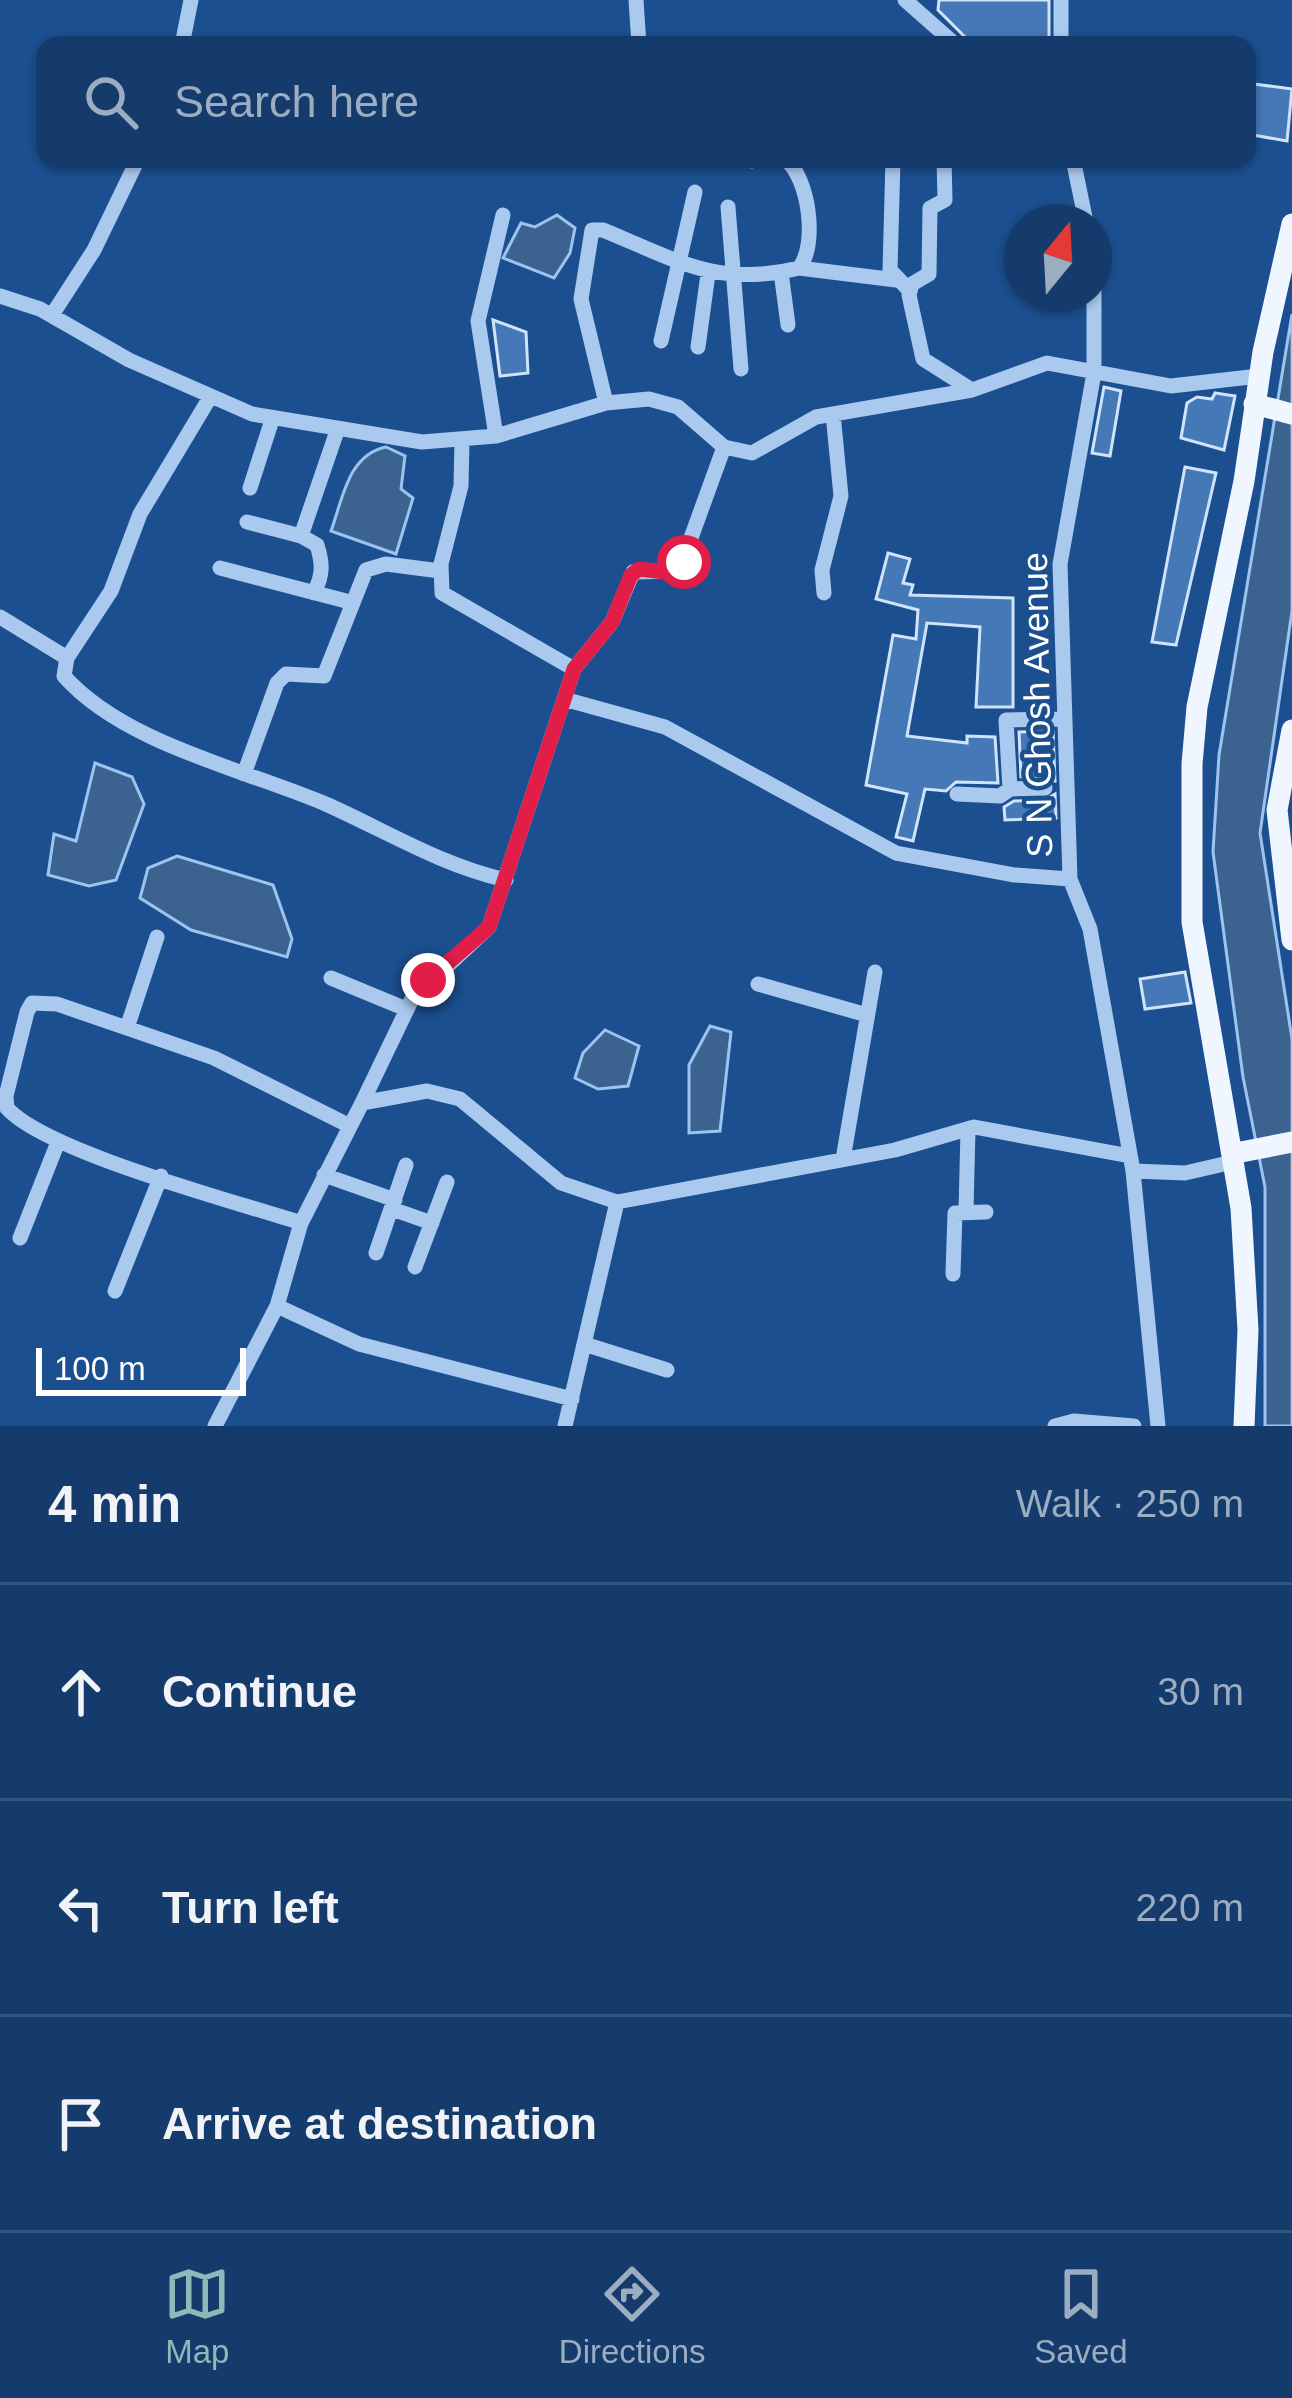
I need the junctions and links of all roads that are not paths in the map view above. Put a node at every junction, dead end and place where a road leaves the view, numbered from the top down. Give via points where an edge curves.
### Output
1 (191, 0) edge
2 (636, 0) edge
3 (905, 0) edge
4 (1061, 0) edge
5 (184, 36) edge
6 (638, 36) edge
7 (946, 36) edge
8 (1061, 36) edge
9 (134, 168) edge
10 (796, 168) edge
11 (892, 168) edge
12 (944, 168) edge
13 (1075, 168) edge
14 (695, 192) dead end
15 (1082, 204) edge
16 (728, 207) dead end
17 (502, 215) dead end
18 (1292, 224) edge
19 (680, 263) junction
20 (800, 268) junction
21 (781, 272) junction
22 (708, 274) junction
23 (737, 279) junction
24 (902, 285) junction
25 (0, 296) edge
26 (1094, 312) edge
27 (52, 315) junction
28 (788, 326) dead end
29 (662, 341) dead end
30 (698, 347) dead end
31 (741, 369) dead end
32 (1094, 373) junction
33 (1259, 376) junction
34 (972, 390) junction
35 (209, 399) junction
36 (606, 403) junction
37 (1254, 404) junction
38 (832, 414) junction
39 (1292, 414) edge
40 (272, 420) junction
41 (337, 431) junction
42 (496, 436) junction
43 (462, 442) junction
44 (724, 447) junction
45 (250, 488) dead end
46 (247, 522) dead end
47 (302, 536) junction
48 (220, 568) dead end
49 (440, 571) junction
50 (314, 592) junction
51 (824, 592) dead end
52 (350, 602) junction
53 (0, 617) edge
54 (68, 658) junction
55 (574, 669) junction
56 (564, 699) junction
57 (1062, 719) junction
58 (1292, 730) edge
59 (244, 774) junction
60 (1045, 788) dead end
61 (1010, 789) junction
62 (958, 794) dead end
63 (1070, 879) junction
64 (506, 880) junction
65 (1288, 887) edge
66 (157, 937) dead end
67 (1292, 940) edge
68 (875, 972) dead end
69 (331, 978) dead end
70 (758, 985) dead end
71 (406, 1009) junction
72 (867, 1015) junction
73 (128, 1028) junction
74 (362, 1103) junction
75 (350, 1126) junction
76 (968, 1129) junction
77 (58, 1142) junction
78 (1292, 1142) edge
79 (1237, 1157) junction
80 (844, 1160) junction
81 (1131, 1164) junction
82 (406, 1165) dead end
83 (324, 1175) junction
84 (161, 1176) junction
85 (446, 1182) dead end
86 (617, 1202) junction
87 (393, 1204) junction
88 (966, 1211) junction
89 (986, 1212) dead end
90 (301, 1223) junction
91 (432, 1223) junction
92 (20, 1238) dead end
93 (376, 1253) dead end
94 (416, 1267) dead end
95 (953, 1274) dead end
96 (116, 1291) dead end
97 (278, 1306) junction
98 (584, 1345) junction
99 (667, 1370) dead end
100 (572, 1399) junction
101 (215, 1426) edge
102 (566, 1426) edge
103 (1055, 1426) edge
104 (1134, 1426) edge
105 (1158, 1426) edge
106 (1244, 1426) edge

1 - 5 street
2 - 6 street
3 - 7 street
4 - 8 street
9 - 27 street
10 - 20 street via 808,249
11 - 24 street via 890,270
12 - 24 street via 945,200 930,208 928,275
13 - 15 street
14 - 19 street
16 - 23 street
17 - 42 street via 478,321
18 - 33 main road
19 - 22 street
19 - 29 street
19 - 36 street via 603,230 590,233 581,299
20 - 21 street
20 - 24 street
21 - 23 street
21 - 28 street
22 - 23 street
22 - 30 street
23 - 31 street
24 - 34 street via 923,359
25 - 27 street
26 - 32 street, S N Ghosh Avenue
27 - 35 street
32 - 33 street via 1172,386
32 - 34 street via 1047,363
32 - 57 street, S N Ghosh Avenue via 1060,564
33 - 37 main road
34 - 38 street
35 - 40 street
35 - 54 street
36 - 42 street
36 - 44 street via 667,403
37 - 39 main road
37 - 79 main road via 1192,764 1192,922
38 - 44 street via 762,449
38 - 51 street via 842,496 822,570
40 - 41 street
40 - 45 street
41 - 43 street
41 - 47 street
42 - 43 street
43 - 49 street via 459,500
44 - 55 street via 679,571 633,572 612,622
46 - 47 street
47 - 50 street via 321,557
48 - 50 street
49 - 52 street via 386,564 366,571
49 - 55 street via 442,593
50 - 52 street
52 - 59 street via 324,676 286,674 277,682
53 - 54 street
54 - 59 street via 68,682 148,736
55 - 56 street
56 - 63 street via 664,727 896,853
56 - 64 street
57 - 61 street via 1006,719
57 - 63 street, S N Ghosh Avenue
58 - 65 main road via 1277,810
59 - 64 street via 454,868
60 - 61 street
61 - 62 street via 1000,796
63 - 81 street, S N Ghosh Avenue via 1090,928
64 - 71 street via 489,927
65 - 67 main road
66 - 73 street
68 - 72 street
69 - 71 street
70 - 72 street
71 - 74 street
72 - 80 street
73 - 75 street via 214,1058
73 - 77 street via 32,1003 7,1108
74 - 75 street
74 - 86 street via 427,1091 460,1099 561,1184
75 - 83 street
76 - 80 street
76 - 81 street
76 - 88 street
77 - 84 street
77 - 92 street
78 - 79 main road
79 - 81 street via 1185,1173
79 - 106 main road via 1248,1330
80 - 86 street
81 - 105 street, S N Ghosh Avenue
82 - 87 street
83 - 87 street
83 - 90 street
84 - 90 street
84 - 96 street
85 - 91 street
86 - 98 street
87 - 91 street
87 - 93 street
88 - 89 street
88 - 95 street via 954,1216
90 - 97 street
91 - 94 street
97 - 100 street via 359,1344
97 - 101 street
98 - 99 street
98 - 100 street
100 - 102 street
103 - 104 street

